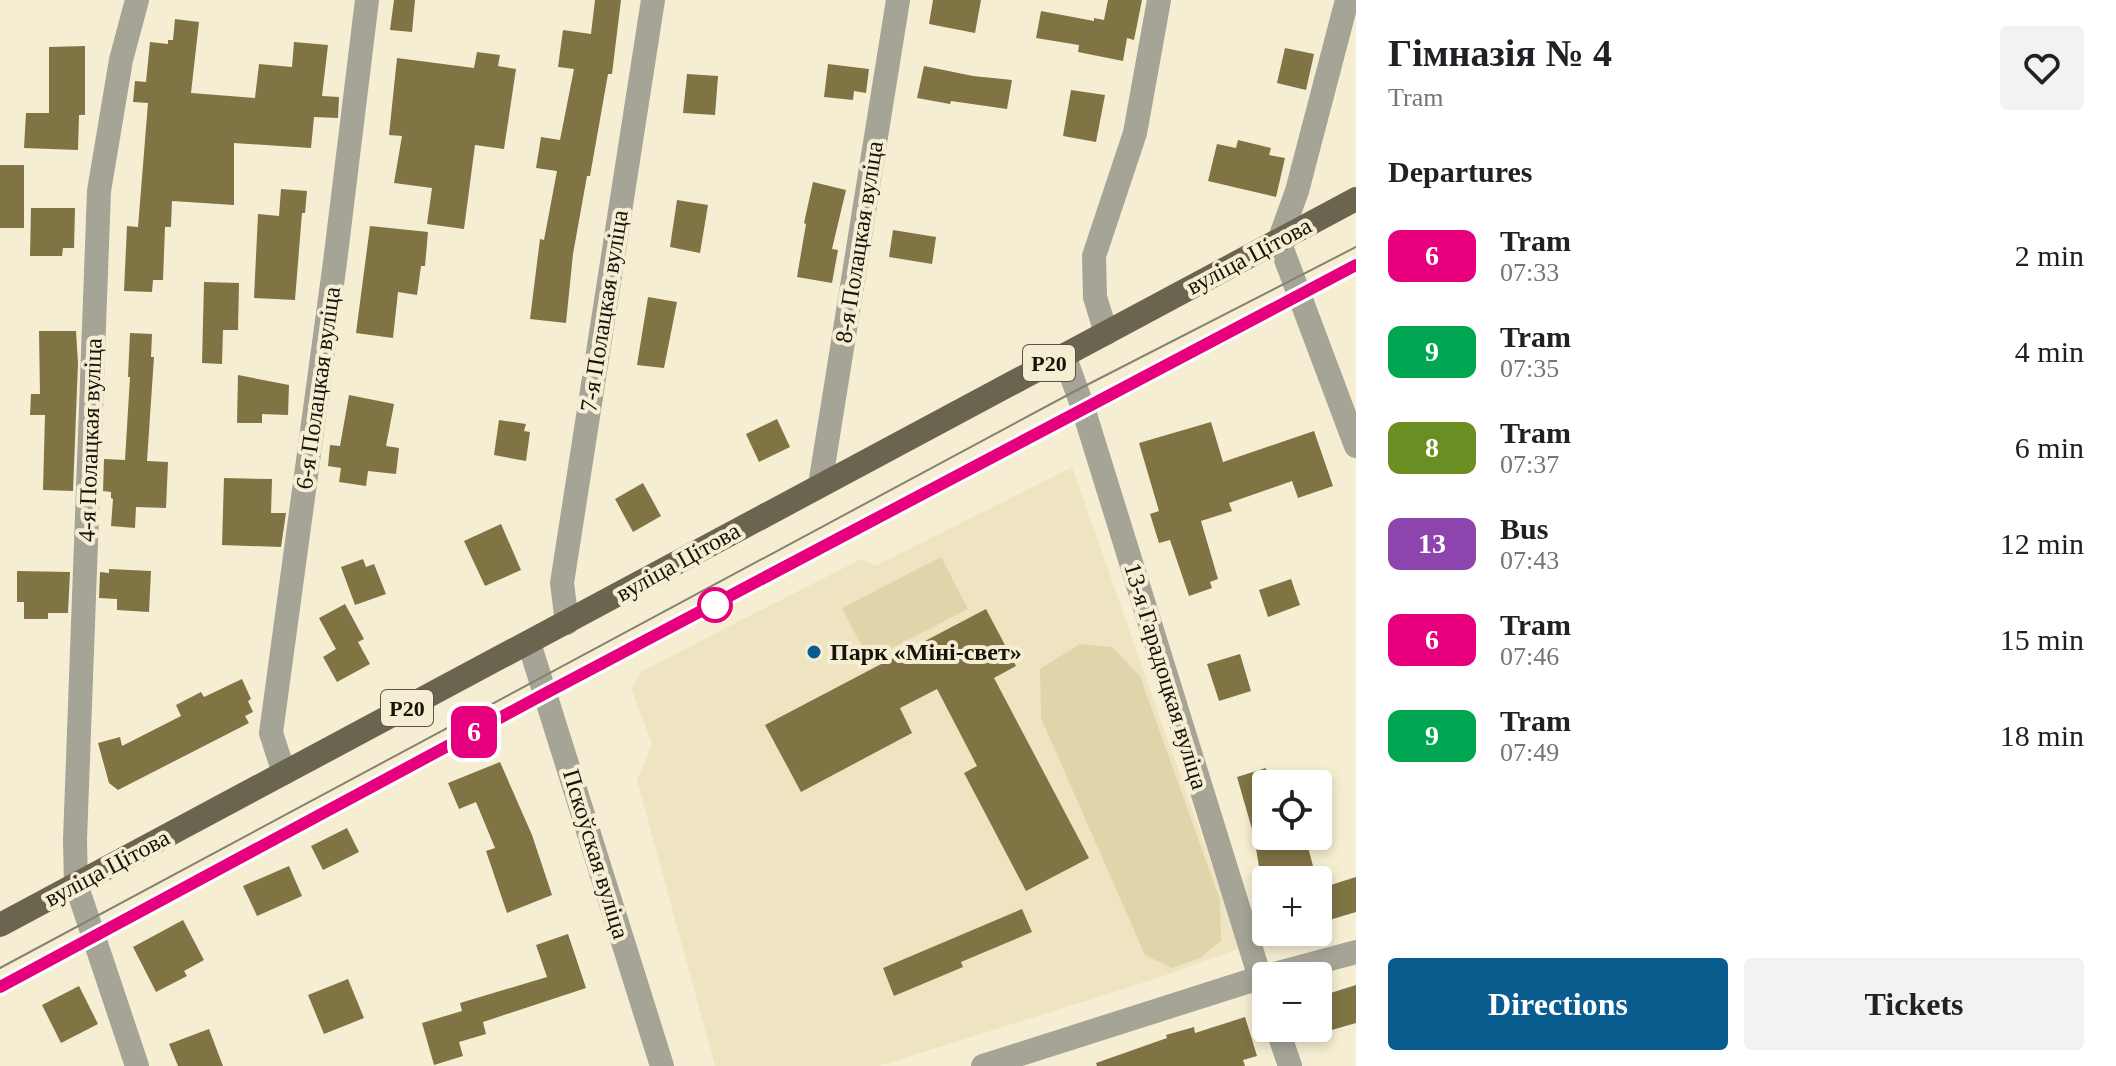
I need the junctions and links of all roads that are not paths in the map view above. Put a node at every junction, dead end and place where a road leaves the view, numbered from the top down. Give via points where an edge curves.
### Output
1 (137, 0) edge
2 (367, 0) edge
3 (653, 0) edge
4 (898, 0) edge
5 (1159, 0) edge
6 (1347, 0) edge
7 (1356, 199) edge
8 (1279, 241) junction
9 (1106, 333) junction
10 (1064, 355) junction
11 (1356, 446) edge
12 (820, 485) junction
13 (567, 623) junction
14 (529, 643) junction
15 (284, 773) junction
16 (76, 884) junction
17 (0, 925) edge
18 (1356, 952) edge
19 (1255, 962) edge
20 (1329, 962) edge
21 (1252, 990) edge
22 (1282, 1042) edge
23 (137, 1066) edge
24 (662, 1066) edge
25 (983, 1066) edge
26 (1290, 1066) edge

1 - 16 street, 4-я Полацкая вуліца via 99,191
2 - 15 street, 6-я Полацкая вуліца via 271,733
3 - 13 street, 7-я Полацкая вуліца via 562,583
4 - 12 street, 8-я Полацкая вуліца
5 - 9 street via 1135,133 1094,256 1095,297
6 - 8 street
7 - 8 main road, вуліца Цітова / Р20
8 - 9 main road, вуліца Цітова / Р20
8 - 11 street
9 - 10 main road, вуліца Цітова / Р20
10 - 12 main road, вуліца Цітова / Р20
10 - 19 street, 13-я Гарадоцкая вуліца
12 - 13 main road, вуліца Цітова / Р20
13 - 14 main road, вуліца Цітова / Р20
14 - 15 main road, вуліца Цітова / Р20
14 - 24 street, Пскоўская вуліца
15 - 16 main road, вуліца Цітова / Р20
16 - 17 main road, вуліца Цітова / Р20
16 - 23 street, 4-я Полацкая вуліца
18 - 20 street
21 - 25 street
22 - 26 street

